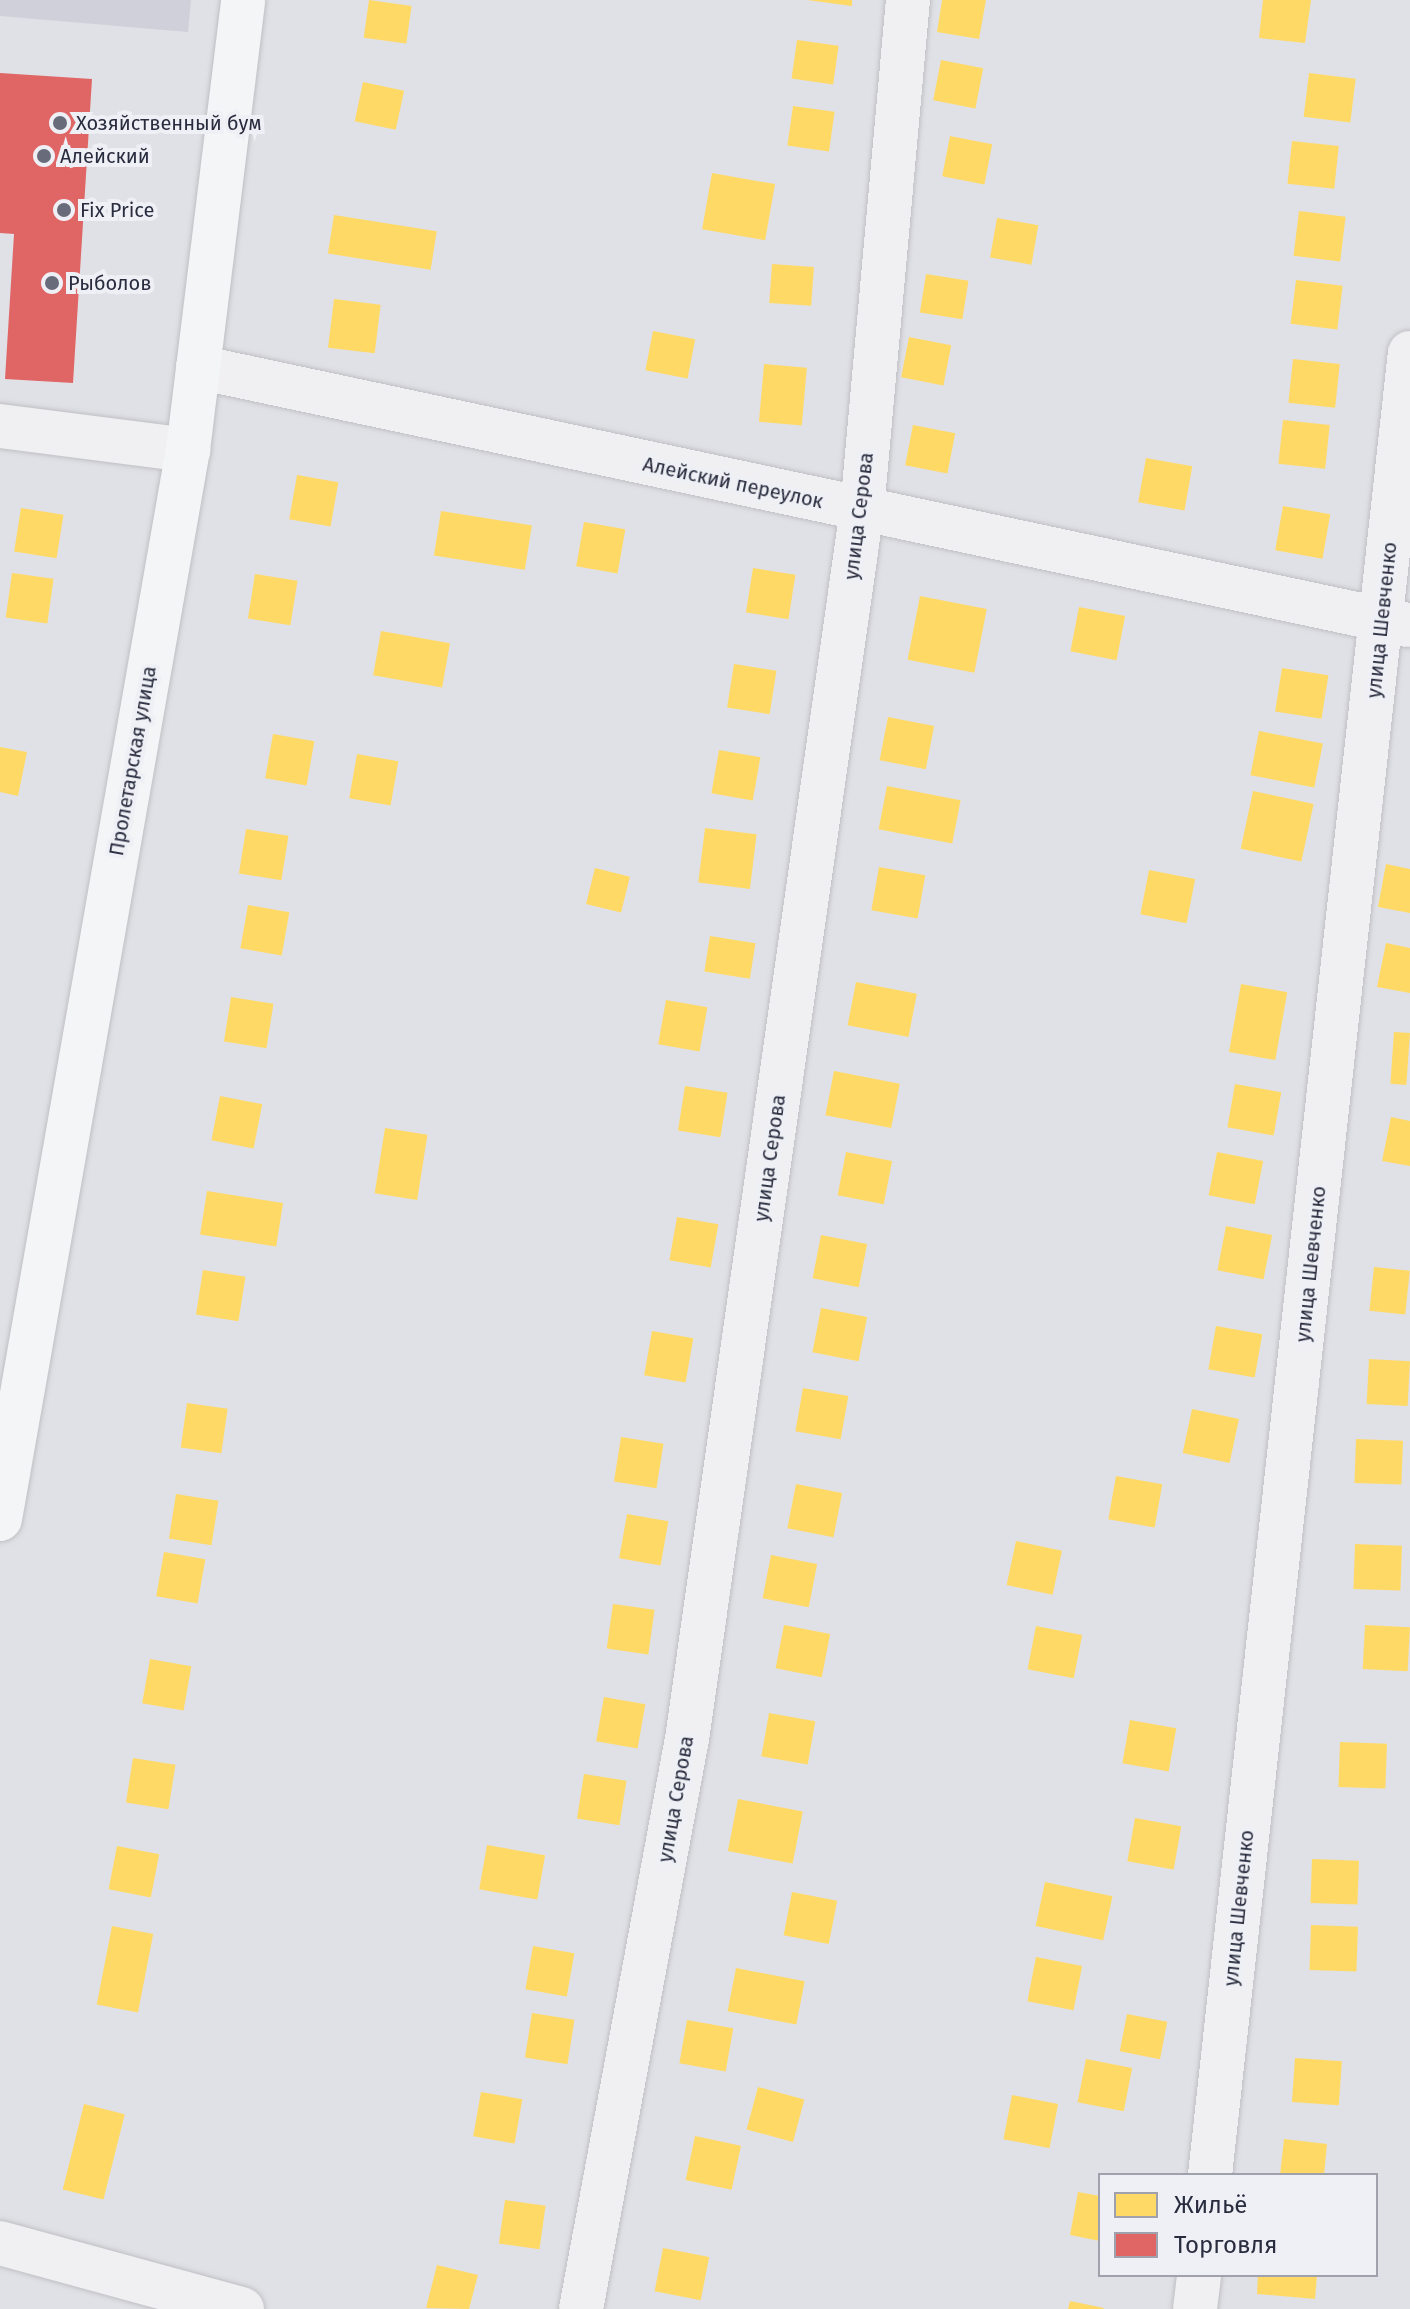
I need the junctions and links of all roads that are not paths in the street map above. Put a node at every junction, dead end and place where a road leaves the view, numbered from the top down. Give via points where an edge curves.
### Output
1 (243, 0) edge
2 (908, 0) edge
3 (1410, 353) edge
4 (198, 367) junction
5 (0, 426) edge
6 (188, 450) junction
7 (862, 510) junction
8 (1396, 622) edge
9 (0, 1519) edge
10 (1210, 2173) edge
11 (0, 2243) edge
12 (1199, 2277) edge
13 (242, 2309) edge
14 (581, 2309) edge
15 (1195, 2309) edge

1 - 4 main road, Пролетарская улица
2 - 7 street, улица Серова
3 - 8 street, улица Шевченко
4 - 6 main road, Пролетарская улица
4 - 7 street, Алейский переулок
5 - 6 street
6 - 9 main road, Пролетарская улица
7 - 8 street, Алейский переулок
7 - 14 street, улица Серова via 687,1739
8 - 10 street, улица Шевченко
11 - 13 street
12 - 15 street

